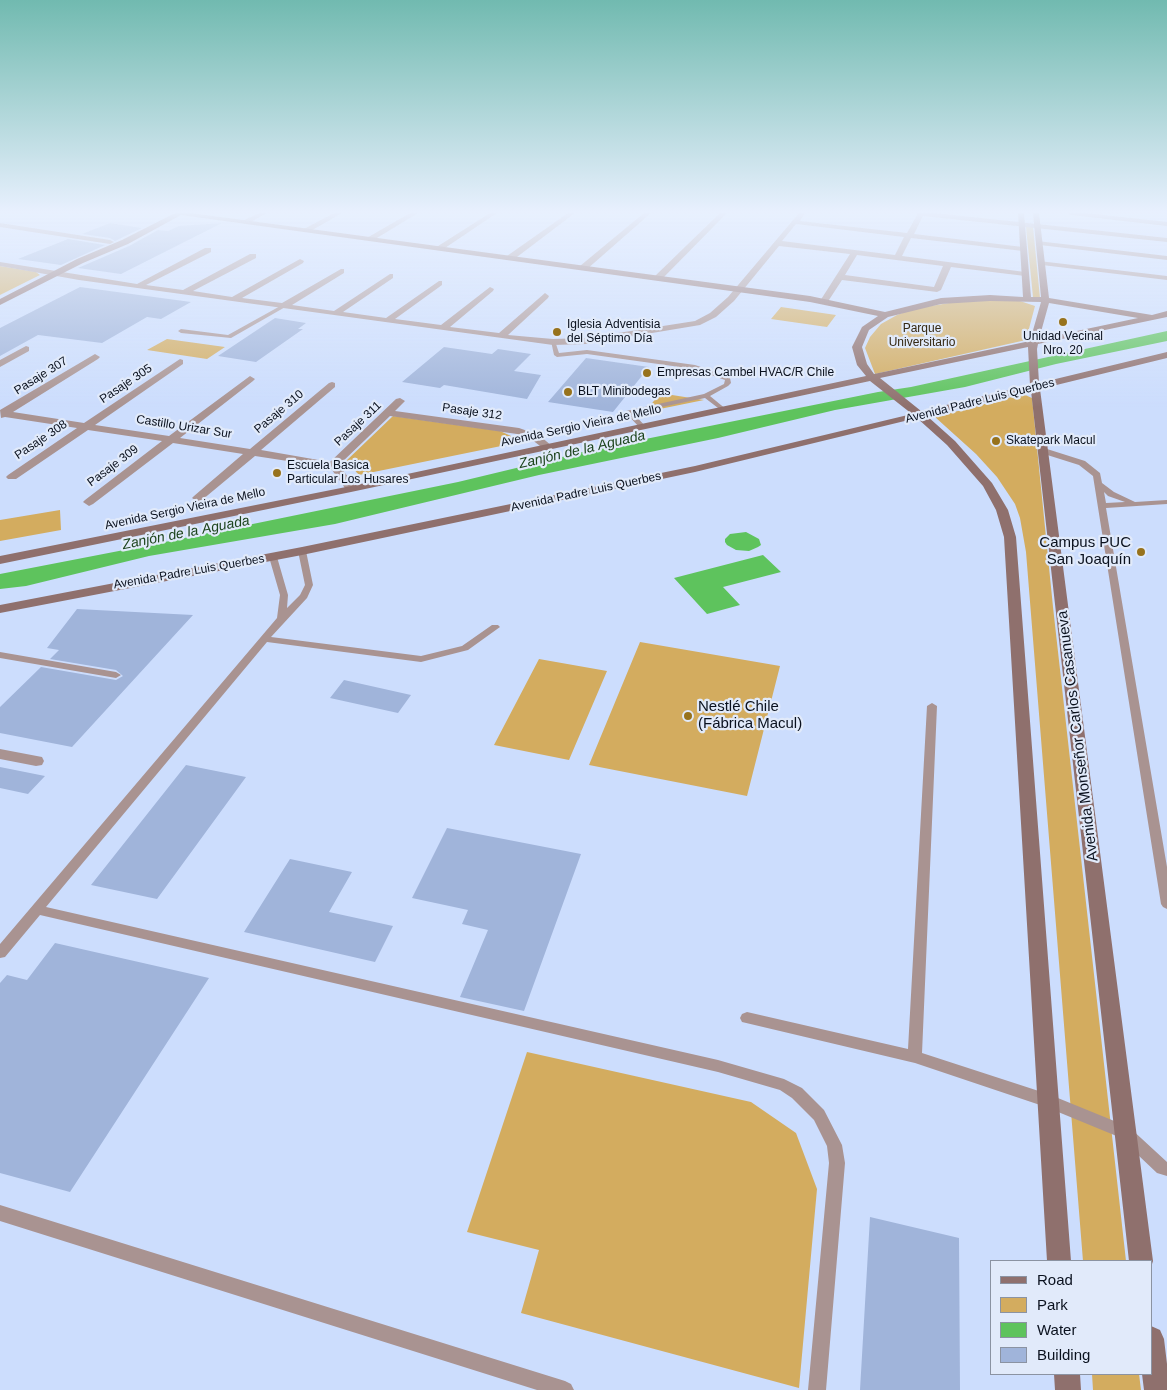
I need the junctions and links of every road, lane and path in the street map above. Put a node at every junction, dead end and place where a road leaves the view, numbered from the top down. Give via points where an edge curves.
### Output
1 (47, 278) edge
2 (87, 278) edge
3 (154, 278) edge
4 (212, 278) edge
5 (271, 278) edge
6 (330, 278) edge
7 (387, 278) edge
8 (658, 278) edge
9 (748, 278) edge
10 (839, 278) edge
11 (846, 278) edge
12 (942, 278) edge
13 (1026, 278) edge
14 (1043, 278) edge
15 (1129, 278) edge
16 (440, 283) dead end
17 (1130, 284) dead end
18 (138, 286) junction
19 (490, 289) dead end
20 (739, 289) junction
21 (185, 292) junction
22 (545, 296) dead end
23 (234, 299) junction
24 (1027, 299) junction
25 (1045, 300) junction
26 (824, 301) junction
27 (0, 302) edge
28 (284, 306) junction
29 (336, 313) junction
30 (1167, 314) edge
31 (886, 315) junction
32 (1151, 317) junction
33 (388, 320) junction
34 (443, 328) junction
35 (181, 332) dead end
36 (501, 336) junction
37 (553, 342) junction
38 (1032, 346) junction
39 (26, 349) dead end
40 (1167, 355) edge
41 (95, 357) dead end
42 (180, 362) dead end
43 (0, 364) edge
44 (872, 378) junction
45 (250, 379) dead end
46 (1034, 383) junction
47 (332, 386) dead end
48 (706, 396) junction
49 (400, 401) dead end
50 (724, 410) junction
51 (388, 413) junction
52 (1, 414) edge
53 (920, 416) junction
54 (86, 426) junction
55 (642, 427) junction
56 (171, 439) junction
57 (548, 447) junction
58 (253, 451) junction
59 (1044, 451) junction
60 (332, 466) junction
61 (12, 477) dead end
62 (1098, 483) junction
63 (351, 489) junction
64 (198, 498) dead end
65 (88, 502) dead end
66 (1167, 502) edge
67 (1135, 504) junction
68 (1101, 506) junction
69 (302, 551) junction
70 (273, 557) junction
71 (0, 560) edge
72 (0, 609) edge
73 (281, 619) junction
74 (495, 627) dead end
75 (264, 639) junction
76 (0, 655) edge
77 (116, 674) dead end
78 (932, 706) dead end
79 (0, 754) edge
80 (36, 761) dead end
81 (1167, 904) edge
82 (36, 909) junction
83 (0, 953) edge
84 (748, 1018) dead end
85 (916, 1056) junction
86 (1048, 1101) junction
87 (1124, 1132) junction
88 (1167, 1169) edge
89 (0, 1213) edge
90 (1059, 1260) edge
91 (1141, 1260) edge
92 (1152, 1348) edge
93 (1067, 1375) edge
94 (565, 1390) edge
95 (817, 1390) edge
96 (1068, 1390) edge
97 (1157, 1390) edge

1 - 27 main road
2 - 18 street
3 - 18 street
4 - 21 street
5 - 23 street
6 - 28 street
7 - 29 street
8 - 20 main road
9 - 20 street
10 - 26 street
11 - 12 street via 937,290
13 - 24 main road
14 - 25 main road, Avenida Monseñor Carlos Casanueva
15 - 17 street
16 - 33 street
18 - 21 street
19 - 34 street
20 - 26 main road
20 - 37 street via 718,312 697,323 600,340
21 - 23 street
22 - 36 street
23 - 28 street
24 - 25 main road
24 - 31 main road via 941,301
25 - 32 main road
25 - 38 main road, Avenida Monseñor Carlos Casanueva
26 - 31 main road
28 - 29 street
28 - 35 lane via 229,337
29 - 33 street
30 - 32 main road, Avenida Sergio Vieira de Mello
31 - 44 main road via 866,329 857,347 862,365
32 - 38 main road, Avenida Sergio Vieira de Mello
33 - 34 street
34 - 36 street
36 - 37 street
37 - 48 lane via 557,355 587,352 646,360 695,367 728,379 726,386
38 - 44 main road, Avenida Sergio Vieira de Mello
38 - 46 main road, Avenida Monseñor Carlos Casanueva
39 - 43 street
40 - 46 main road, Avenida Padre Luis Querbes
41 - 52 street, Pasaje 307
42 - 54 street, Pasaje 305
44 - 50 main road, Avenida Sergio Vieira de Mello
44 - 53 main road
45 - 56 street, Pasaje 309
46 - 53 main road, Avenida Padre Luis Querbes
46 - 59 main road, Avenida Monseñor Carlos Casanueva
47 - 58 street, Pasaje 310
48 - 50 lane
48 - 55 lane via 628,412
49 - 51 street, Pasaje 311
50 - 55 main road, Avenida Sergio Vieira de Mello
51 - 57 street, Pasaje 312 via 519,431
51 - 60 street, Pasaje 311
52 - 54 street, Castillo Urizar Sur
53 - 69 main road, Avenida Padre Luis Querbes via 695,469
53 - 86 main road via 968,460 988,485 1002,510 1010,537
54 - 56 street, Castillo Urizar Sur
54 - 61 street, Pasaje 308
55 - 57 main road, Avenida Sergio Vieira de Mello
56 - 58 street, Castillo Urizar Sur
56 - 65 street, Pasaje 309
57 - 63 main road, Avenida Sergio Vieira de Mello
58 - 60 street, Castillo Urizar Sur
58 - 64 street, Pasaje 310
59 - 62 lane via 1082,463 1097,475
59 - 87 main road, Avenida Monseñor Carlos Casanueva
60 - 63 street via 344,476
62 - 67 lane via 1111,494
62 - 68 lane
63 - 71 main road, Avenida Sergio Vieira de Mello
66 - 67 lane
67 - 68 lane
68 - 81 lane
69 - 70 main road, Avenida Padre Luis Querbes
69 - 73 lane via 309,588
70 - 72 main road, Avenida Padre Luis Querbes
70 - 73 lane via 284,595
73 - 75 lane
74 - 75 lane via 466,648 421,659
75 - 82 lane
76 - 77 lane
78 - 85 lane
79 - 80 street
82 - 83 lane
82 - 95 lane via 718,1066 784,1085 797,1093 819,1115 834,1146 837,1163
84 - 85 lane
85 - 86 lane
86 - 87 lane
86 - 90 main road
87 - 88 lane via 1162,1168
87 - 91 main road, Avenida Monseñor Carlos Casanueva
89 - 94 lane
92 - 97 main road
93 - 96 main road

